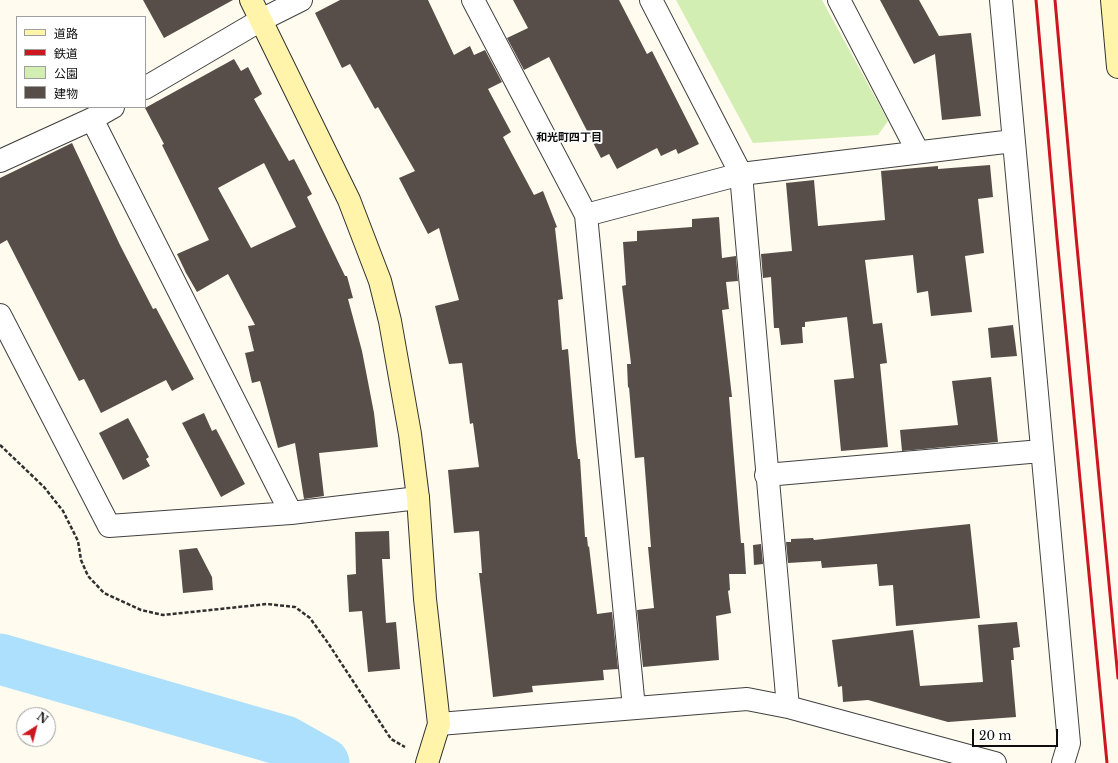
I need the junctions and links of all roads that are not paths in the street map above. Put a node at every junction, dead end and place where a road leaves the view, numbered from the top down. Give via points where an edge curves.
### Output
1 (251, 0) edge
2 (301, 0) edge
3 (473, 0) edge
4 (651, 0) edge
5 (839, 0) edge
6 (1001, 0) edge
7 (1112, 0) edge
8 (261, 20) junction
9 (1118, 67) edge
10 (146, 87) edge
11 (111, 108) edge
12 (92, 119) junction
13 (1013, 141) junction
14 (918, 152) junction
15 (0, 161) edge
16 (741, 174) junction
17 (586, 215) junction
18 (0, 315) edge
19 (1041, 452) junction
20 (766, 475) junction
21 (418, 498) junction
22 (291, 513) junction
23 (788, 707) junction
24 (634, 708) junction
25 (439, 724) junction
26 (427, 763) edge
27 (995, 763) edge
28 (1063, 763) edge

1 - 8 street
2 - 8 street
3 - 17 street
4 - 16 street
5 - 14 street
6 - 13 street
7 - 9 street
8 - 10 street
8 - 21 street via 349,200 380,281 402,384
11 - 12 street
12 - 15 street
12 - 22 street
13 - 14 street
13 - 19 street
14 - 16 street
16 - 17 street
16 - 20 street
17 - 24 street
18 - 22 street via 109,526
19 - 20 street
19 - 28 street via 1069,743
20 - 23 street
21 - 22 street
21 - 25 street via 425,599
23 - 24 street via 747,699
23 - 27 street
24 - 25 street
25 - 26 street

